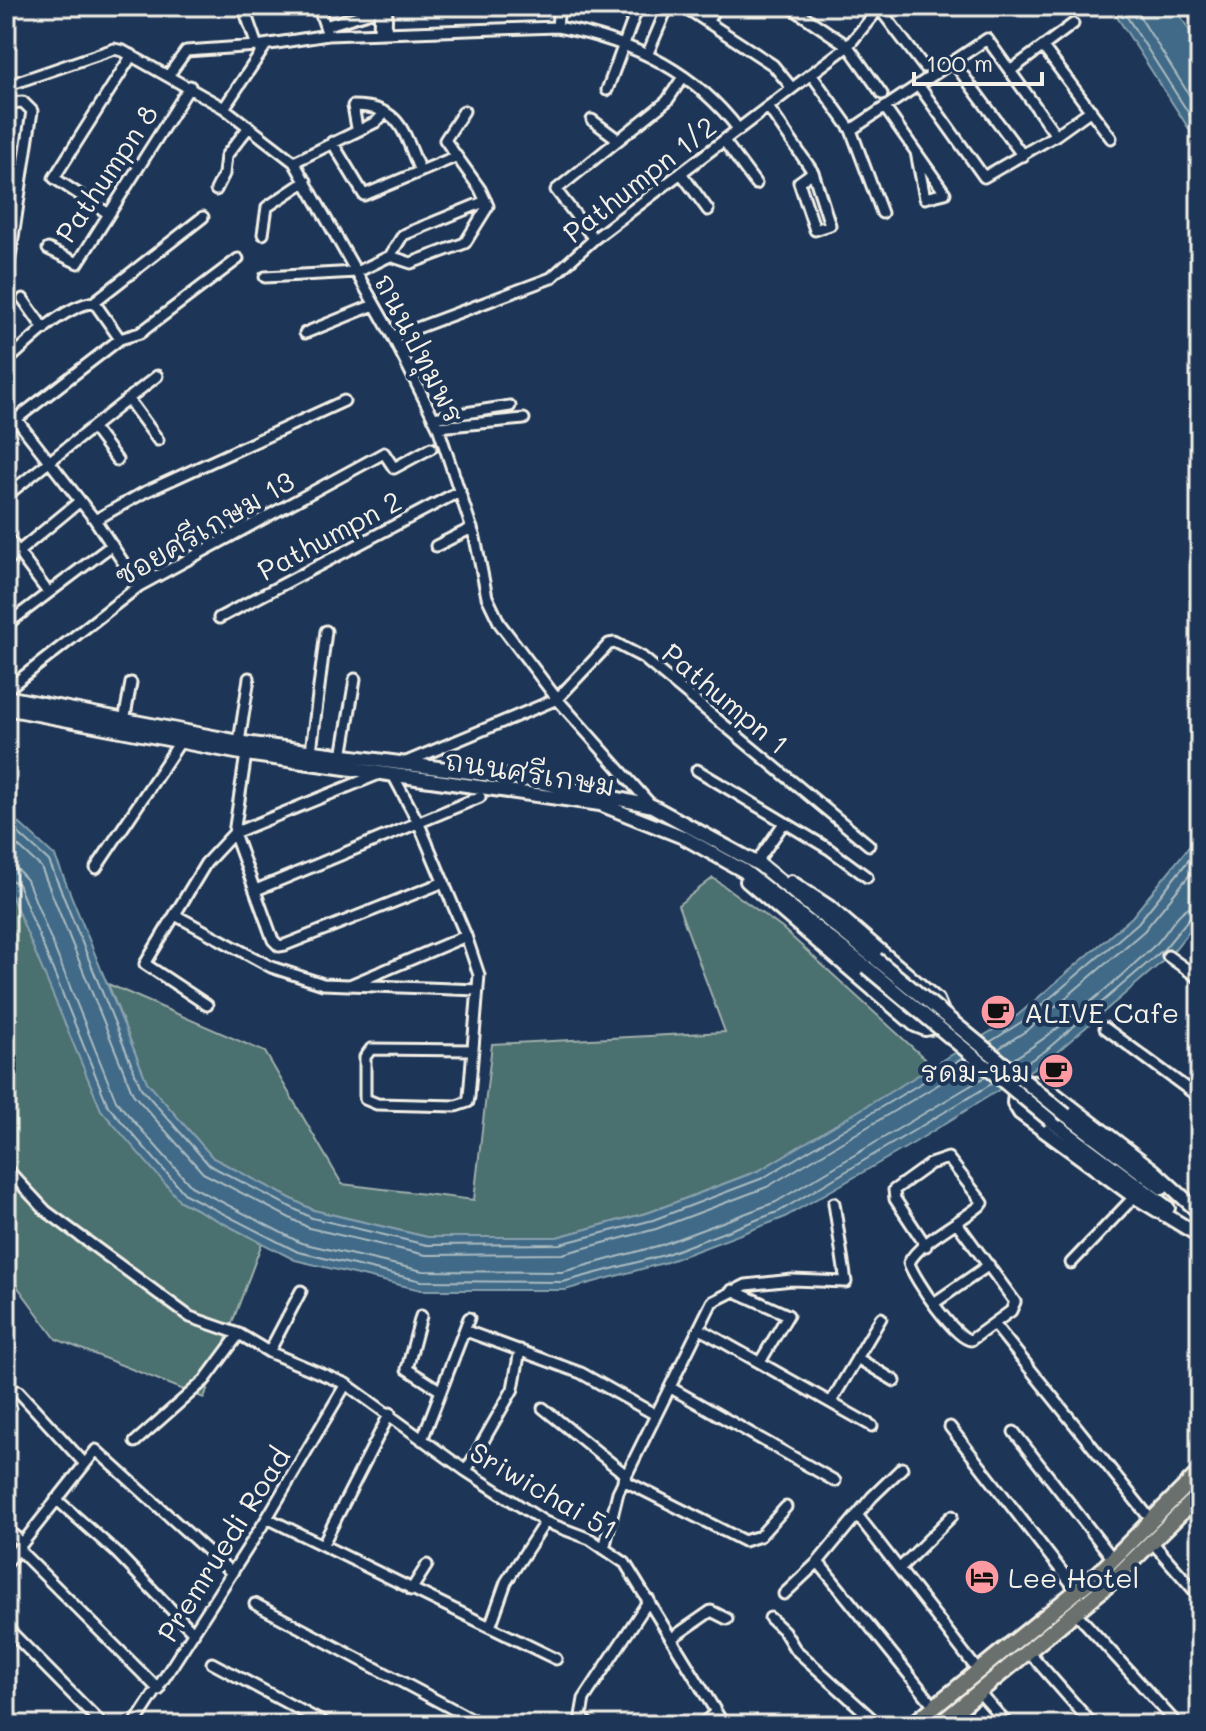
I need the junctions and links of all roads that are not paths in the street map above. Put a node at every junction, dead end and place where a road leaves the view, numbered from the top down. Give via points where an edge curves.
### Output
1 (243, 6) edge
2 (318, 6) edge
3 (387, 6) edge
4 (559, 6) edge
5 (638, 6) edge
6 (668, 6) edge
7 (683, 6) edge
8 (717, 6) edge
9 (789, 6) edge
10 (880, 7) edge
11 (375, 9) edge
12 (708, 20) junction
13 (1073, 24) dead end
14 (557, 27) junction
15 (326, 30) junction
16 (382, 33) junction
17 (625, 44) junction
18 (262, 45) junction
19 (848, 46) junction
20 (1043, 47) junction
21 (648, 53) junction
22 (132, 55) junction
23 (954, 63) junction
24 (924, 67) dead end
25 (1010, 71) junction
26 (811, 74) junction
27 (168, 76) junction
28 (683, 77) junction
29 (11, 85) edge
30 (190, 86) junction
31 (919, 86) junction
32 (792, 88) junction
33 (607, 90) dead end
34 (882, 94) dead end
35 (11, 103) edge
36 (768, 107) junction
37 (224, 108) junction
38 (885, 108) junction
39 (1091, 110) junction
40 (464, 111) dead end
41 (385, 113) junction
42 (592, 120) dead end
43 (249, 127) junction
44 (357, 128) junction
45 (739, 130) junction
46 (851, 130) junction
47 (1056, 135) junction
48 (616, 138) junction
49 (1111, 138) dead end
50 (724, 141) junction
51 (332, 142) junction
52 (916, 152) junction
53 (1023, 156) junction
54 (455, 157) junction
55 (294, 162) junction
56 (420, 171) junction
57 (813, 172) junction
58 (681, 173) junction
59 (306, 181) junction
60 (756, 184) dead end
61 (216, 190) dead end
62 (486, 201) junction
63 (708, 210) dead end
64 (882, 213) dead end
65 (109, 214) junction
66 (203, 217) dead end
67 (263, 234) dead end
68 (594, 239) junction
69 (48, 249) dead end
70 (390, 256) junction
71 (238, 259) dead end
72 (357, 272) junction
73 (265, 277) dead end
74 (6, 284) edge
75 (23, 299) dead end
76 (94, 302) junction
77 (374, 305) junction
78 (44, 329) junction
79 (305, 333) dead end
80 (393, 337) junction
81 (120, 339) junction
82 (6, 362) edge
83 (157, 376) dead end
84 (128, 399) junction
85 (344, 401) dead end
86 (6, 406) edge
87 (510, 406) dead end
88 (16, 419) junction
89 (524, 419) dead end
90 (435, 422) junction
91 (6, 427) edge
92 (93, 428) junction
93 (158, 440) dead end
94 (431, 448) dead end
95 (117, 460) dead end
96 (49, 461) junction
97 (460, 491) junction
98 (6, 496) edge
99 (80, 501) junction
100 (95, 520) junction
101 (472, 528) junction
102 (6, 536) edge
103 (112, 545) junction
104 (436, 546) dead end
105 (19, 552) junction
106 (6, 562) edge
107 (139, 586) junction
108 (47, 591) junction
109 (219, 618) dead end
110 (6, 625) edge
111 (326, 631) dead end
112 (249, 678) dead end
113 (355, 679) dead end
114 (131, 683) dead end
115 (6, 690) edge
116 (6, 697) edge
117 (557, 699) junction
118 (6, 708) edge
119 (124, 721) junction
120 (180, 742) junction
121 (239, 742) junction
122 (311, 751) junction
123 (246, 754) junction
124 (342, 757) junction
125 (697, 770) dead end
126 (390, 771) junction
127 (480, 797) dead end
128 (652, 806) junction
129 (784, 823) junction
130 (419, 824) junction
131 (234, 833) junction
132 (683, 837) junction
133 (869, 845) dead end
134 (758, 864) junction
135 (96, 868) dead end
136 (867, 877) dead end
137 (444, 882) junction
138 (256, 890) junction
139 (175, 915) junction
140 (466, 936) junction
141 (1168, 956) dead end
142 (871, 963) junction
143 (1200, 979) edge
144 (350, 985) junction
145 (478, 990) junction
146 (207, 1005) dead end
147 (1105, 1028) dead end
148 (473, 1050) junction
149 (1200, 1098) edge
150 (6, 1168) edge
151 (1135, 1196) junction
152 (834, 1203) dead end
153 (1200, 1215) edge
154 (957, 1223) junction
155 (1200, 1234) edge
156 (926, 1246) junction
157 (1071, 1263) dead end
158 (989, 1265) junction
159 (731, 1290) junction
160 (301, 1291) dead end
161 (934, 1303) junction
162 (421, 1316) dead end
163 (469, 1318) dead end
164 (881, 1318) dead end
165 (994, 1324) junction
166 (700, 1329) junction
167 (466, 1331) junction
168 (239, 1334) junction
169 (520, 1350) junction
170 (269, 1352) junction
171 (857, 1358) junction
172 (760, 1362) junction
173 (895, 1381) dead end
174 (346, 1384) junction
175 (671, 1388) junction
176 (18, 1391) dead end
177 (441, 1391) junction
178 (831, 1402) junction
179 (543, 1408) dead end
180 (390, 1413) junction
181 (656, 1415) junction
182 (872, 1426) dead end
183 (950, 1427) dead end
184 (1014, 1432) dead end
185 (422, 1440) junction
186 (135, 1442) dead end
187 (85, 1464) junction
188 (902, 1468) dead end
189 (466, 1471) junction
190 (1200, 1472) edge
191 (624, 1477) junction
192 (835, 1481) dead end
193 (1200, 1494) edge
194 (56, 1499) junction
195 (786, 1507) dead end
196 (858, 1516) junction
197 (952, 1516) dead end
198 (267, 1518) junction
199 (1152, 1521) junction
200 (545, 1522) junction
201 (6, 1528) edge
202 (1152, 1542) junction
203 (323, 1544) junction
204 (20, 1546) junction
205 (604, 1549) junction
206 (1113, 1559) junction
207 (818, 1562) junction
208 (6, 1564) edge
209 (427, 1565) dead end
210 (899, 1569) junction
211 (232, 1573) junction
212 (411, 1590) junction
213 (1077, 1591) junction
214 (784, 1594) dead end
215 (1200, 1597) edge
216 (649, 1600) junction
217 (255, 1604) dead end
218 (1076, 1613) junction
219 (770, 1618) dead end
220 (727, 1619) dead end
221 (6, 1627) edge
222 (490, 1627) junction
223 (194, 1633) junction
224 (672, 1638) junction
225 (1029, 1652) junction
226 (556, 1659) dead end
227 (212, 1663) dead end
228 (979, 1672) junction
229 (159, 1690) junction
230 (979, 1692) junction
231 (935, 1707) junction
232 (716, 1712) junction
233 (6, 1715) edge
234 (16, 1725) edge
235 (103, 1725) edge
236 (134, 1725) edge
237 (328, 1725) edge
238 (483, 1725) edge
239 (589, 1725) edge
240 (701, 1725) edge
241 (724, 1725) edge
242 (879, 1725) edge
243 (912, 1725) edge
244 (939, 1725) edge
245 (1008, 1725) edge
246 (1093, 1725) edge
247 (1178, 1725) edge

1 - 18 street
2 - 15 street
3 - 16 street
4 - 14 street
5 - 17 street
6 - 21 street
7 - 12 street
8 - 12 street
9 - 19 street
10 - 19 street, Pathumpn 1/2
10 - 24 street
11 - 15 street
11 - 16 street
12 - 32 street via 773,65
13 - 20 street
14 - 16 street
14 - 17 street
15 - 16 street
15 - 18 street
17 - 21 street
17 - 33 street
18 - 27 street via 186,51
18 - 37 street
19 - 26 street, Pathumpn 1/2
19 - 34 street
20 - 25 street
20 - 39 street
21 - 28 street
22 - 27 street, ถนนปทุมพร
22 - 29 street via 114,49
22 - 65 street via 54,178
23 - 25 street via 987,39
23 - 31 street
23 - 53 street
25 - 47 street
26 - 32 street, Pathumpn 1/2
26 - 46 street
27 - 30 street, ถนนปทุมพร
28 - 45 street via 717,100
28 - 48 street via 667,101
29 - 35 street
30 - 37 street, ถนนปทุมพร
30 - 65 street, Pathumpn 8
31 - 38 street
31 - 53 street via 984,177
32 - 36 street, Pathumpn 1/2
35 - 74 street via 23,102 32,111
36 - 45 street, Pathumpn 1/2
36 - 57 street
37 - 43 street, ถนนปทุมพร
38 - 46 street
38 - 52 street
39 - 47 street
39 - 49 street
40 - 54 street via 445,140
41 - 44 street
41 - 44 street via 376,106 353,106
41 - 56 street via 396,117
42 - 48 street
43 - 55 street, ถนนปทุมพร
43 - 61 street via 226,156
44 - 51 street
45 - 50 street, Pathumpn 1/2
46 - 64 street
47 - 53 street
48 - 68 street via 556,190
50 - 58 street, Pathumpn 1/2
50 - 60 street
51 - 55 street
51 - 56 street via 364,195
52 - 52 street via 925,198 945,193 923,162
54 - 56 street
54 - 62 street
55 - 59 street, ถนนปทุมพร
57 - 57 street via 799,182 815,230 830,225
58 - 63 street
58 - 68 street, Pathumpn 1/2
59 - 67 street via 267,207
59 - 72 street, ถนนปทุมพร
62 - 70 street via 403,235
62 - 70 street via 488,206 465,243 411,263
65 - 69 street, Pathumpn 8 via 78,263
66 - 76 street
68 - 80 street, Pathumpn 1/2 via 551,278
70 - 72 street
71 - 81 street via 140,333
72 - 73 street
72 - 77 street, ถนนปทุมพร
75 - 78 street
76 - 78 street via 78,305
76 - 81 street
77 - 79 street
77 - 80 street, ถนนปทุมพร
78 - 82 street
80 - 90 street, ถนนปทุมพร
81 - 88 street
83 - 84 street
84 - 92 street
84 - 93 street
85 - 100 street
86 - 88 street
87 - 90 street
88 - 91 street
88 - 96 street
89 - 90 street
90 - 97 street, ถนนปทุมพร
92 - 95 street
92 - 96 street
94 - 107 street, ซอยศรีเกษม 13 via 394,468 384,453
96 - 98 street
96 - 99 street
97 - 101 street, ถนนปทุมพร
97 - 109 street, Pathumpn 2
99 - 100 street
99 - 105 street
100 - 103 street
101 - 104 street
101 - 117 street, ถนนปทุมพร via 493,610 516,649
102 - 105 street
103 - 107 street
103 - 108 street
105 - 106 street
105 - 108 street
107 - 115 street, ซอยศรีเกษม 13
108 - 110 street
111 - 122 street
112 - 121 street
113 - 124 street
114 - 119 street
116 - 119 main road, ถนนศรีเกษม
117 - 126 street
117 - 128 street, ถนนปทุมพร
117 - 133 street, Pathumpn 1 via 615,643 642,657
118 - 120 main road, ถนนศรีเกษม
119 - 121 main road, ถนนศรีเกษม
120 - 123 main road, ถนนศรีเกษม
120 - 135 street
121 - 122 main road, ถนนศรีเกษม
122 - 124 main road, ถนนศรีเกษม
123 - 126 main road, ถนนศรีเกษม
123 - 131 street
124 - 126 main road, ถนนศรีเกษม
125 - 129 street
126 - 128 main road, ถนนศรีเกษม via 524,779
126 - 130 street
126 - 131 street
126 - 132 main road, ถนนศรีเกษม via 600,804
127 - 130 street
128 - 134 main road, ถนนศรีเกษม
129 - 134 street
129 - 136 street
130 - 137 street
130 - 138 street
131 - 138 street
131 - 139 street via 206,863
132 - 134 main road via 741,877 915,1025 935,1027 943,1014 937,1000 806,889
132 - 142 main road, ถนนศรีเกษม via 744,871
134 - 142 main road, ถนนศรีเกษม
137 - 138 street via 279,946
137 - 140 street
139 - 144 street via 271,967 323,984
139 - 146 street via 145,964
140 - 144 street
140 - 145 street via 477,961
141 - 143 street
142 - 153 main road, ถนนศรีเกษม, bridge
142 - 155 main road, ถนนศรีเกษม, bridge via 1050,1120
144 - 145 street
145 - 148 street
147 - 149 street
148 - 148 street via 371,1049 365,1057 365,1099 377,1104 465,1105
150 - 168 street, Sriwichai 51 via 46,1211 155,1294 190,1317
151 - 153 main road via 1020,1113 1013,1097 1022,1083 1043,1085 1153,1170
151 - 155 main road
151 - 157 street
152 - 159 street via 845,1283 781,1281
154 - 156 street
154 - 156 street via 983,1201 952,1160 942,1158 893,1195
154 - 158 street
156 - 161 street via 909,1263
158 - 161 street
158 - 165 street via 1015,1302
159 - 166 street via 712,1302
159 - 172 street via 788,1315
160 - 170 street
161 - 165 street via 964,1340
162 - 177 street via 407,1369
163 - 167 street
164 - 171 street
165 - 199 street
166 - 172 street
166 - 175 street
167 - 169 street
167 - 177 street
168 - 170 street, Sriwichai 51
168 - 186 street via 205,1380
169 - 181 street via 581,1373
169 - 189 street via 513,1389
170 - 174 street, Sriwichai 51
171 - 173 street
171 - 178 street
172 - 178 street
174 - 180 street, Sriwichai 51
174 - 198 street, Premruedi Road
175 - 181 street
175 - 192 street
176 - 187 street
177 - 185 street
178 - 182 street
179 - 191 street
180 - 185 street, Sriwichai 51
180 - 203 street
181 - 191 street
183 - 213 street
184 - 206 street
185 - 189 street, Sriwichai 51
187 - 194 street
187 - 211 street via 96,1450
188 - 196 street
189 - 200 street, Sriwichai 51
190 - 199 main road
191 - 195 street via 744,1541 760,1536
191 - 205 street
193 - 202 main road
194 - 204 street
194 - 223 street
196 - 207 street
196 - 210 street
197 - 210 street
198 - 203 street
198 - 211 street, Premruedi Road
199 - 206 main road
200 - 205 street, Sriwichai 51
200 - 222 street via 506,1582
201 - 204 street
202 - 215 street
202 - 218 main road
203 - 212 street
204 - 208 street
204 - 229 street
205 - 216 street, Sriwichai 51 via 625,1563
206 - 213 main road
207 - 214 street
207 - 231 street
209 - 212 street
210 - 228 street
211 - 223 street, Premruedi Road
212 - 222 street
213 - 228 main road
216 - 224 street, Sriwichai 51
216 - 239 street via 584,1699 581,1716
217 - 238 street
218 - 225 main road
218 - 247 street
219 - 242 street via 795,1649
220 - 224 street via 711,1611
221 - 235 street
222 - 226 street
223 - 229 street, Premruedi Road
224 - 232 street, Sriwichai 51
225 - 230 main road
225 - 246 street
227 - 237 street
228 - 231 main road
229 - 236 street, Premruedi Road
230 - 244 main road
230 - 245 street
231 - 243 main road
232 - 240 street
232 - 241 street, Sriwichai 51
233 - 234 street

